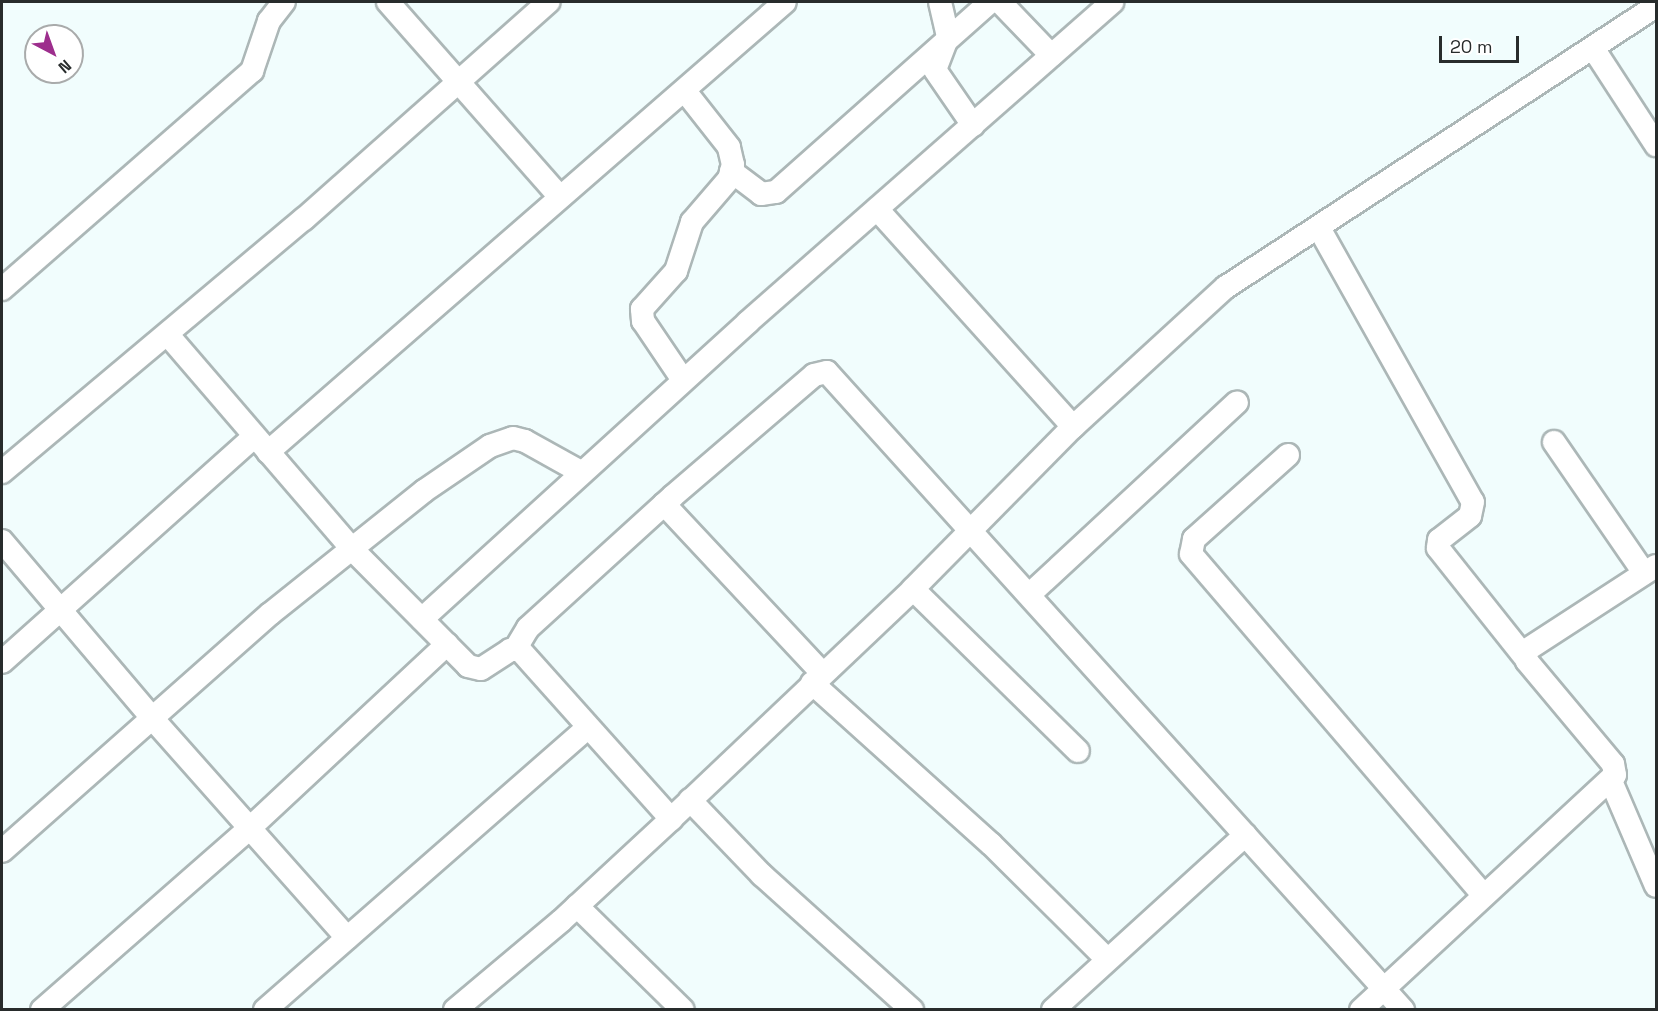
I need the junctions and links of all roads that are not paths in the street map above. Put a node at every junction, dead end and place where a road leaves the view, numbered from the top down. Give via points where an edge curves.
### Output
1 (284, 2) edge
2 (388, 2) edge
3 (548, 2) edge
4 (785, 2) edge
5 (940, 2) edge
6 (990, 2) edge
7 (1000, 2) edge
8 (1112, 2) edge
9 (1656, 6) edge
10 (948, 36) junction
11 (1593, 48) junction
12 (1051, 55) junction
13 (458, 80) junction
14 (685, 91) junction
15 (973, 125) junction
16 (1656, 145) edge
17 (731, 171) junction
18 (561, 198) junction
19 (877, 209) junction
20 (1319, 228) junction
21 (2, 289) edge
22 (168, 335) junction
23 (683, 380) junction
24 (1237, 402) dead end
25 (1073, 427) junction
26 (1554, 442) dead end
27 (261, 445) junction
28 (1288, 455) dead end
29 (2, 472) edge
30 (581, 472) junction
31 (664, 504) junction
32 (970, 531) junction
33 (2, 541) edge
34 (351, 548) junction
35 (1650, 570) edge
36 (913, 589) junction
37 (1030, 594) junction
38 (60, 609) junction
39 (422, 619) junction
40 (447, 644) junction
41 (516, 648) junction
42 (1524, 656) junction
43 (2, 662) edge
44 (817, 678) junction
45 (152, 718) junction
46 (588, 727) junction
47 (1078, 751) dead end
48 (1611, 781) junction
49 (690, 800) junction
50 (671, 819) junction
51 (250, 827) junction
52 (1245, 835) junction
53 (2, 851) edge
54 (1656, 886) edge
55 (1483, 895) junction
56 (577, 906) junction
57 (347, 938) junction
58 (1107, 959) junction
59 (1384, 988) junction
60 (42, 1010) edge
61 (265, 1010) edge
62 (455, 1010) edge
63 (683, 1010) edge
64 (912, 1010) edge
65 (1053, 1010) edge
66 (1361, 1010) edge
67 (1403, 1010) edge

1 - 21 street via 269,21 252,70
2 - 13 street
3 - 13 street
4 - 14 street
5 - 10 street
6 - 10 street
7 - 12 street
8 - 12 street
9 - 11 street
10 - 15 street via 934,70
10 - 17 street via 776,192 761,194
11 - 16 street
11 - 20 street
12 - 15 street
13 - 18 street
13 - 22 street
14 - 17 street via 729,147 733,154
14 - 18 street
15 - 19 street
17 - 23 street via 692,222 676,271 642,309 643,321
18 - 27 street
19 - 23 street
19 - 25 street
20 - 25 street via 1226,286
20 - 42 street via 1473,502 1470,516 1439,540 1438,548
22 - 27 street
22 - 29 street
23 - 30 street
24 - 37 street
25 - 32 street
26 - 35 street
27 - 34 street
27 - 38 street
28 - 55 street via 1194,539 1191,554
30 - 34 street via 537,445 513,438 502,440 424,490
30 - 39 street
31 - 32 street via 821,371 834,380
31 - 41 street via 528,628
31 - 44 street
32 - 36 street
32 - 37 street
33 - 38 street
34 - 39 street
34 - 45 street
35 - 42 street via 1530,645
36 - 44 street
36 - 47 street
37 - 52 street
38 - 43 street
38 - 45 street
39 - 40 street
40 - 41 street via 476,670
40 - 51 street
41 - 46 street
42 - 48 street via 1613,764 1615,775
44 - 49 street
44 - 58 street
45 - 51 street
45 - 53 street
46 - 50 street
46 - 57 street
48 - 54 street
48 - 55 street
49 - 50 street
49 - 64 street via 762,875
50 - 56 street
51 - 57 street
51 - 60 street
52 - 58 street
52 - 59 street
55 - 59 street
56 - 62 street
56 - 63 street
57 - 61 street
58 - 65 street
59 - 66 street
59 - 67 street

